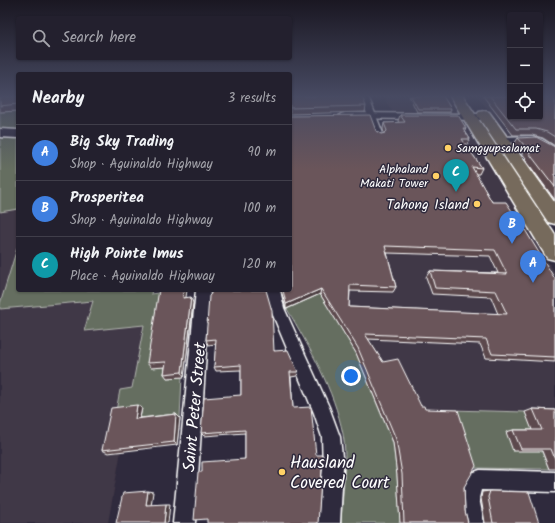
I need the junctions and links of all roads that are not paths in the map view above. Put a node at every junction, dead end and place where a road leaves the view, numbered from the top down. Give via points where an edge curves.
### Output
1 (373, 120) edge
2 (479, 120) edge
3 (481, 120) edge
4 (0, 133) edge
5 (16, 134) edge
6 (380, 136) edge
7 (502, 140) junction
8 (555, 151) edge
9 (555, 217) edge
10 (555, 252) edge
11 (203, 292) edge
12 (273, 292) edge
13 (555, 482) edge
14 (184, 523) edge
15 (329, 523) edge
16 (473, 523) edge

1 - 6 street
2 - 10 highway
3 - 7 highway
4 - 5 street
7 - 8 street via 532,139
7 - 9 highway
11 - 14 street, Saint Peter Street
12 - 15 street via 277,308 324,413 329,431 333,467
13 - 16 street via 474,481 469,491

